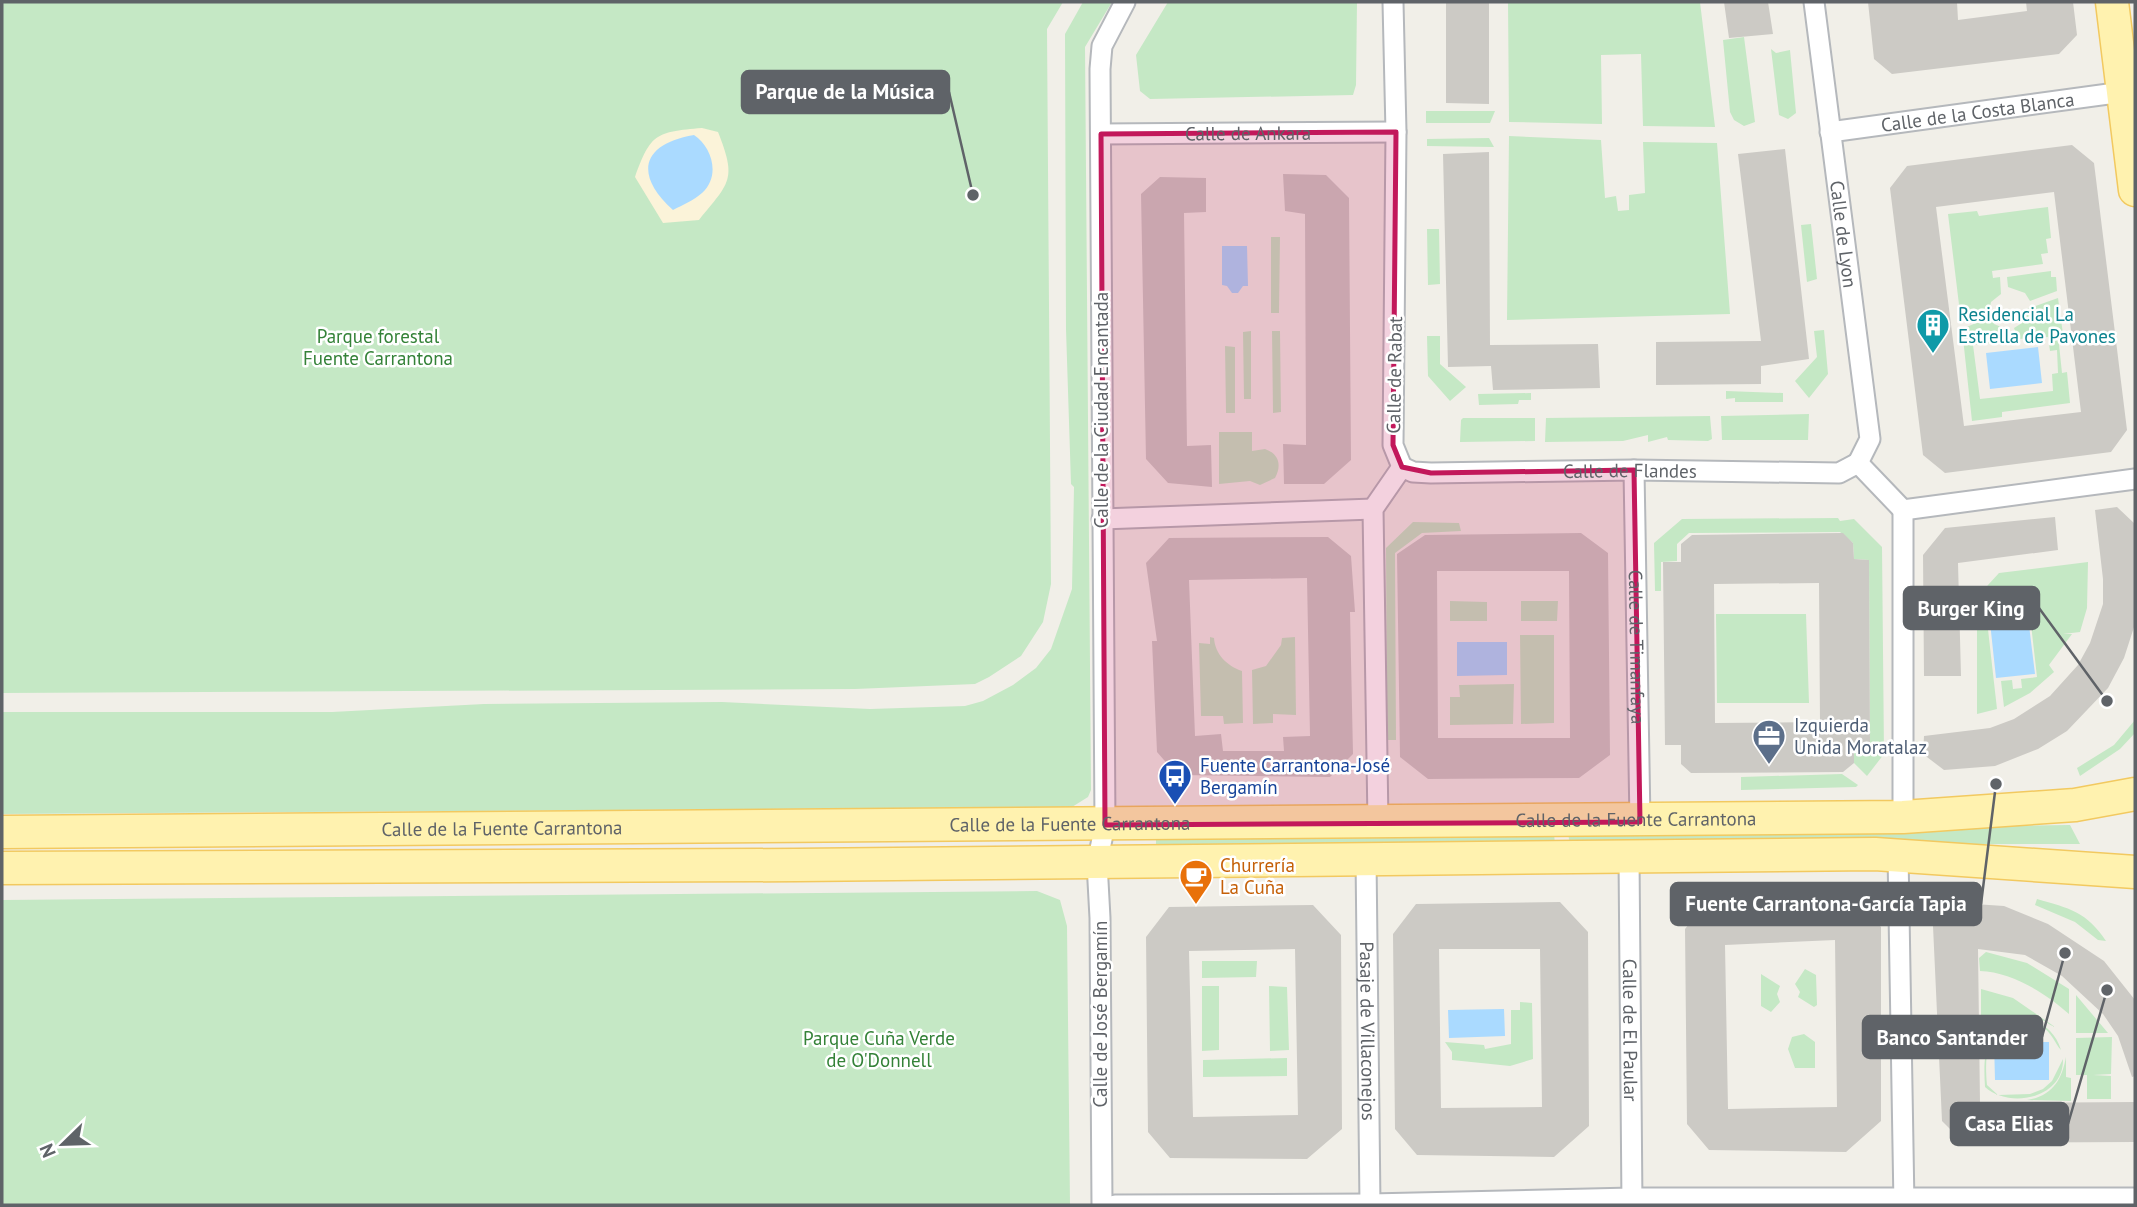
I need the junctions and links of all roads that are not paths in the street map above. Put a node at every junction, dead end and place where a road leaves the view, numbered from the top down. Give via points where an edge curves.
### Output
1 (1125, 2) edge
2 (1394, 2) edge
3 (1814, 2) edge
4 (2112, 2) edge
5 (2123, 92) junction
6 (1396, 132) junction
7 (1830, 132) junction
8 (1101, 134) junction
9 (2135, 190) edge
10 (1858, 463) junction
11 (1402, 467) junction
12 (1634, 470) junction
13 (2135, 479) edge
14 (1373, 509) junction
15 (1903, 510) junction
16 (1102, 519) junction
17 (2135, 794) edge
18 (1903, 817) junction
19 (1378, 822) junction
20 (1640, 822) junction
21 (1105, 825) junction
22 (2, 832) edge
23 (1898, 854) junction
24 (1629, 856) junction
25 (1366, 858) junction
26 (1097, 863) junction
27 (2, 868) edge
28 (2135, 872) edge
29 (2135, 1198) edge
30 (1632, 1201) edge
31 (1904, 1203) edge
32 (1101, 1205) edge
33 (1115, 1205) edge
34 (1370, 1205) edge

1 - 8 street, Calle de la Ciudad Encantada via 1102,46
2 - 6 street, Calle de Rabat
3 - 7 street, Calle de Lyon
4 - 5 main road
5 - 7 street, Calle de la Costa Blanca
5 - 9 main road
6 - 8 street, Calle de Ankara
6 - 11 street, Calle de Rabat via 1393,445
7 - 10 street, Calle de Lyon via 1870,439
8 - 16 street, Calle de la Ciudad Encantada
10 - 12 street, Calle de Flandes via 1839,473
10 - 15 street
11 - 12 street, Calle de Flandes via 1431,473
11 - 14 street
12 - 20 street, Calle de Timanfaya
13 - 15 street
14 - 16 street
14 - 19 street
15 - 18 street
16 - 21 street, Calle de la Ciudad Encantada
17 - 18 main road, Calle de la Fuente Carrantona via 2076,805
18 - 20 main road, Calle de la Fuente Carrantona
19 - 20 main road, Calle de la Fuente Carrantona
19 - 21 main road, Calle de la Fuente Carrantona
21 - 22 main road, Calle de la Fuente Carrantona
21 - 26 street, Calle de José Bergamín
23 - 24 main road, Calle de la Fuente Carrantona
23 - 28 main road, Calle de la Fuente Carrantona
23 - 31 street
24 - 25 main road, Calle de la Fuente Carrantona
24 - 30 street, Calle de El Paular
25 - 26 main road, Calle de la Fuente Carrantona
25 - 34 street, Pasaje de Villaconejos
26 - 27 main road, Calle de la Fuente Carrantona
26 - 32 street, Calle de José Bergamín
29 - 31 street
30 - 31 street
30 - 34 street
33 - 34 street

